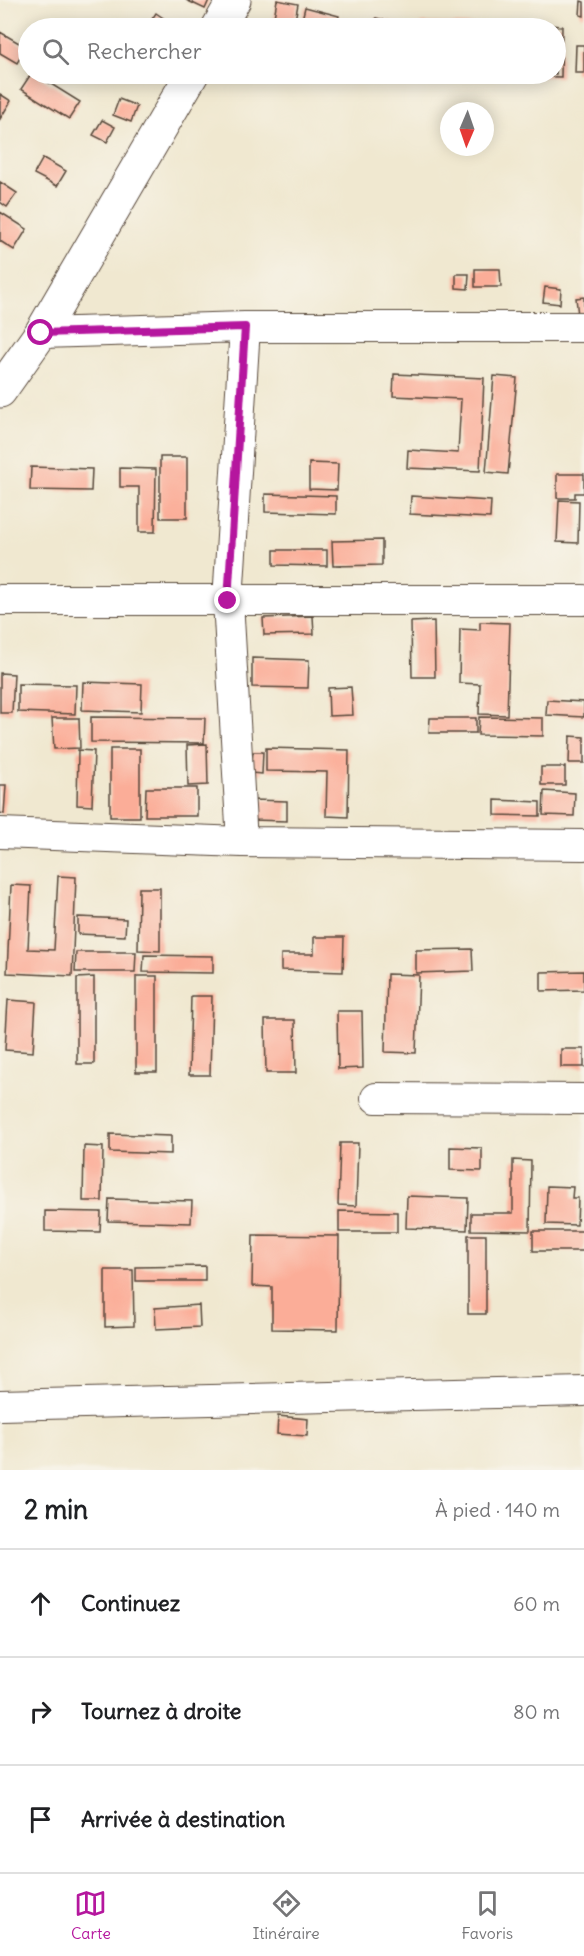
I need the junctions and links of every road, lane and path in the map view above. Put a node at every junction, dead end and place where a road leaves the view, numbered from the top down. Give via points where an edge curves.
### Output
1 (234, 0) edge
2 (224, 18) edge
3 (186, 84) edge
4 (245, 327) junction
5 (584, 327) edge
6 (41, 333) junction
7 (0, 391) edge
8 (0, 600) edge
9 (584, 600) edge
10 (228, 601) junction
11 (0, 833) edge
12 (242, 842) junction
13 (584, 845) edge
14 (376, 1098) dead end
15 (584, 1100) edge
16 (584, 1390) edge
17 (0, 1405) edge

1 - 2 main road
3 - 6 main road
4 - 5 street
4 - 6 street
4 - 10 street
6 - 7 main road
8 - 10 street
9 - 10 street
10 - 12 street
11 - 12 street
12 - 13 street
14 - 15 street
16 - 17 street

